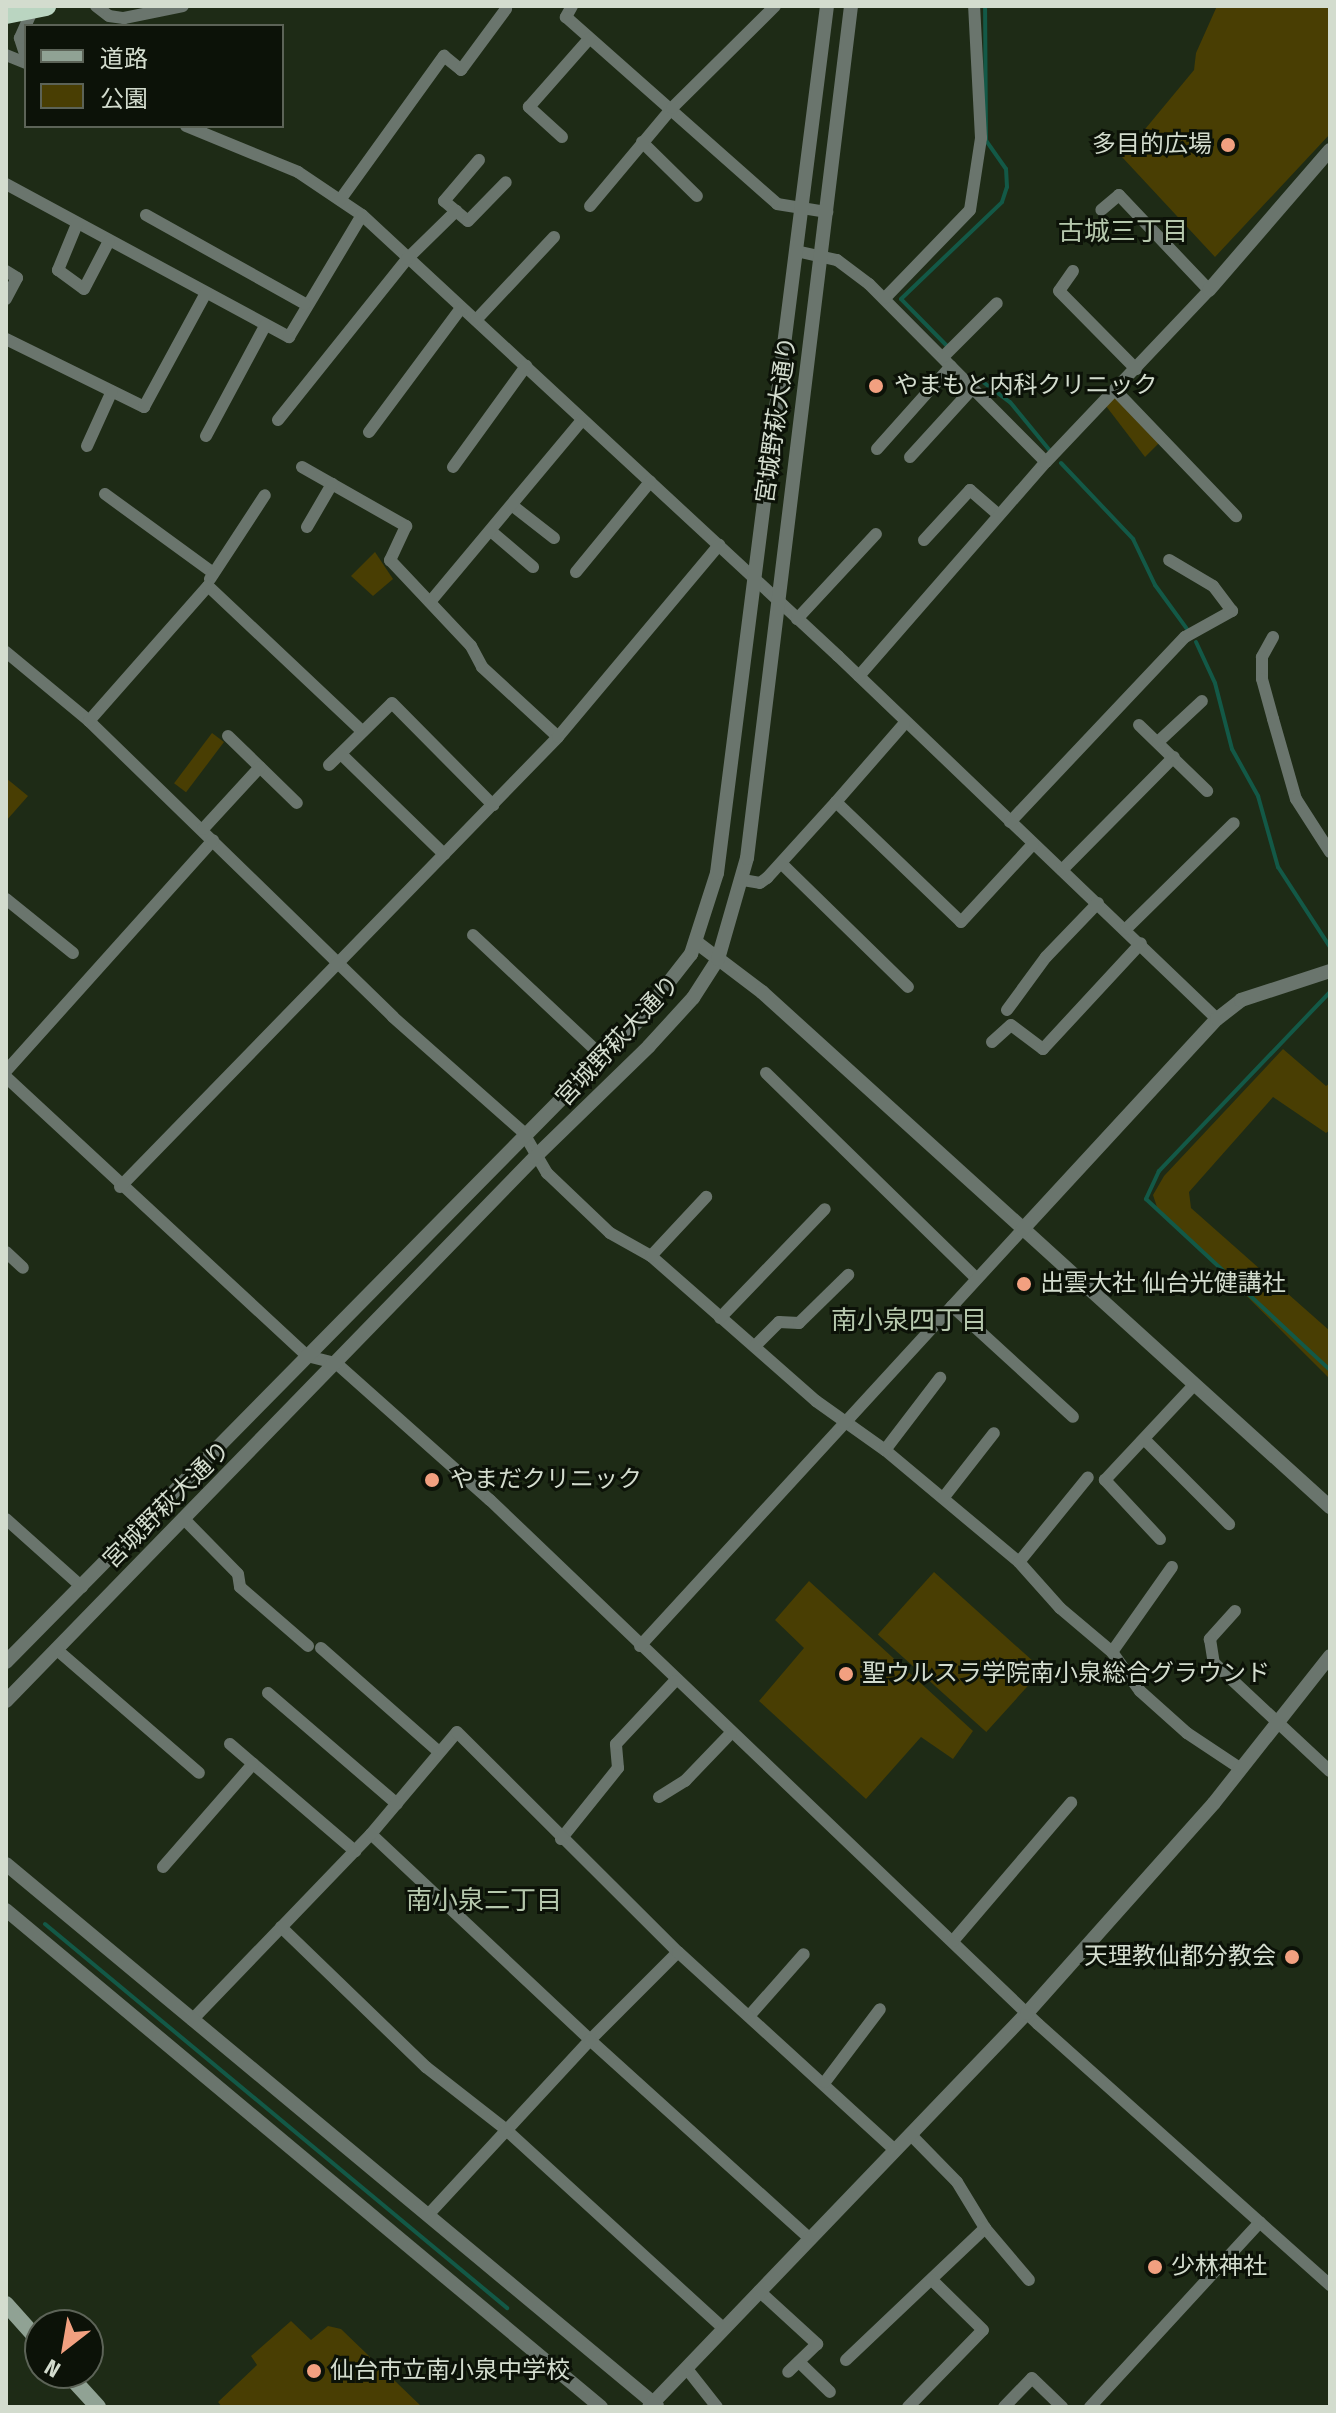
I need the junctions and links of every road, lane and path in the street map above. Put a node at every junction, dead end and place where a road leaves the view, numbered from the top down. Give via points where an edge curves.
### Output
1 (96, 6) edge
2 (183, 6) edge
3 (572, 6) edge
4 (775, 6) edge
5 (827, 6) edge
6 (851, 6) edge
7 (974, 6) edge
8 (40, 8) edge
9 (506, 9) dead end
10 (6, 14) edge
11 (24, 32) edge
12 (589, 39) junction
13 (24, 51) edge
14 (672, 108) junction
15 (191, 128) edge
16 (562, 137) dead end
17 (642, 142) junction
18 (1330, 150) edge
19 (479, 160) dead end
20 (506, 182) dead end
21 (6, 184) edge
22 (697, 196) dead end
23 (340, 200) junction
24 (590, 206) dead end
25 (800, 208) junction
26 (1101, 210) dead end
27 (456, 211) junction
28 (827, 212) junction
29 (146, 215) dead end
30 (362, 215) junction
31 (77, 224) junction
32 (554, 237) dead end
33 (109, 241) junction
34 (796, 251) junction
35 (821, 254) junction
36 (407, 259) junction
37 (6, 271) edge
38 (1073, 271) dead end
39 (1209, 290) junction
40 (206, 293) junction
41 (885, 298) junction
42 (6, 299) edge
43 (997, 303) dead end
44 (305, 304) junction
45 (461, 308) junction
46 (476, 320) junction
47 (265, 326) junction
48 (6, 339) edge
49 (947, 362) junction
50 (526, 366) junction
51 (1136, 369) junction
52 (973, 388) junction
53 (1115, 390) junction
54 (112, 391) junction
55 (278, 420) dead end
56 (582, 420) junction
57 (369, 432) dead end
58 (206, 436) dead end
59 (87, 446) dead end
60 (877, 449) dead end
61 (910, 457) dead end
62 (1046, 462) junction
63 (302, 467) dead end
64 (453, 467) dead end
65 (650, 482) junction
66 (332, 484) junction
67 (105, 494) dead end
68 (265, 495) dead end
69 (513, 506) junction
70 (999, 515) junction
71 (1236, 516) dead end
72 (307, 527) dead end
73 (492, 532) junction
74 (876, 534) dead end
75 (554, 538) dead end
76 (924, 540) dead end
77 (719, 545) junction
78 (1169, 560) dead end
79 (533, 567) dead end
80 (212, 572) junction
81 (576, 572) dead end
82 (752, 576) junction
83 (208, 586) junction
84 (776, 599) junction
85 (430, 602) junction
86 (797, 619) junction
87 (1273, 637) dead end
88 (6, 652) edge
89 (859, 676) junction
90 (1202, 701) dead end
91 (89, 721) junction
92 (904, 724) junction
93 (1139, 725) dead end
94 (362, 731) junction
95 (228, 736) dead end
96 (558, 737) junction
97 (1158, 742) junction
98 (341, 754) junction
99 (1174, 757) junction
100 (329, 765) dead end
101 (260, 767) junction
102 (1207, 791) dead end
103 (836, 802) junction
104 (297, 803) dead end
105 (493, 805) junction
106 (1010, 822) junction
107 (1234, 823) dead end
108 (203, 829) junction
109 (213, 840) junction
110 (1033, 844) junction
111 (1330, 852) edge
112 (444, 854) junction
113 (782, 864) junction
114 (1062, 870) junction
115 (743, 880) junction
116 (6, 899) edge
117 (1098, 903) junction
118 (1126, 929) junction
119 (473, 935) dead end
120 (696, 942) junction
121 (1141, 943) junction
122 (73, 953) dead end
123 (718, 959) junction
124 (342, 962) junction
125 (1330, 971) edge
126 (908, 987) dead end
127 (1007, 1010) dead end
128 (1217, 1019) junction
129 (992, 1042) dead end
130 (602, 1056) junction
131 (766, 1073) dead end
132 (6, 1074) edge
133 (523, 1132) junction
134 (535, 1157) junction
135 (120, 1187) junction
136 (706, 1197) dead end
137 (825, 1209) dead end
138 (1022, 1230) junction
139 (6, 1252) edge
140 (651, 1256) junction
141 (23, 1268) dead end
142 (848, 1275) dead end
143 (976, 1278) junction
144 (952, 1306) junction
145 (720, 1318) junction
146 (755, 1346) junction
147 (307, 1356) junction
148 (336, 1363) junction
149 (940, 1378) dead end
150 (1193, 1386) junction
151 (1073, 1417) dead end
152 (845, 1424) junction
153 (994, 1433) dead end
154 (1145, 1440) junction
155 (885, 1450) junction
156 (1088, 1477) dead end
157 (944, 1497) junction
158 (1330, 1507) edge
159 (183, 1518) junction
160 (6, 1519) edge
161 (1229, 1524) dead end
162 (1160, 1539) dead end
163 (1019, 1562) junction
164 (1172, 1567) dead end
165 (82, 1587) junction
166 (1235, 1611) dead end
167 (640, 1646) junction
168 (56, 1649) junction
169 (1112, 1652) junction
170 (1330, 1656) edge
171 (6, 1662) edge
172 (675, 1681) junction
173 (268, 1693) dead end
174 (6, 1701) edge
175 (1276, 1720) junction
176 (731, 1733) junction
177 (230, 1744) dead end
178 (439, 1752) junction
179 (253, 1764) junction
180 (1238, 1767) junction
181 (1330, 1771) edge
182 (199, 1773) dead end
183 (659, 1797) dead end
184 (1071, 1803) dead end
185 (397, 1804) junction
186 (371, 1834) junction
187 (561, 1839) junction
188 (355, 1851) junction
189 (6, 1864) edge
190 (163, 1867) dead end
191 (6, 1910) edge
192 (281, 1927) junction
193 (953, 1941) junction
194 (678, 1952) junction
195 (804, 1954) dead end
196 (880, 2009) dead end
197 (1027, 2013) junction
198 (750, 2015) junction
199 (192, 2020) junction
200 (590, 2040) junction
201 (825, 2082) junction
202 (504, 2128) junction
203 (910, 2134) junction
204 (895, 2150) junction
205 (428, 2215) junction
206 (1260, 2222) junction
207 (985, 2228) junction
208 (810, 2239) junction
209 (932, 2280) junction
210 (1029, 2280) dead end
211 (1330, 2285) edge
212 (759, 2291) junction
213 (6, 2304) edge
214 (24, 2324) edge
215 (724, 2329) junction
216 (846, 2360) dead end
217 (799, 2362) junction
218 (687, 2369) junction
219 (788, 2372) dead end
220 (82, 2389) edge
221 (830, 2392) dead end
222 (653, 2406) edge
223 (98, 2407) edge
224 (601, 2407) edge
225 (717, 2407) edge
226 (908, 2407) edge
227 (1004, 2407) edge
228 (1062, 2407) edge
229 (1090, 2407) edge

1 - 2 street via 109,16 124,18
3 - 12 street via 566,17
4 - 14 street
5 - 25 street, 宮城野萩大通り
6 - 28 street, 宮城野萩大通り
7 - 41 street via 981,138 970,210
8 - 10 highway
9 - 23 street via 461,70 444,56
11 - 13 street
12 - 14 street
12 - 16 street via 529,107
14 - 17 street
14 - 25 street via 777,204
15 - 23 street via 298,172
17 - 22 street
17 - 24 street
18 - 39 street
19 - 27 street via 444,201
20 - 27 street via 468,221
21 - 31 street
23 - 30 street
25 - 28 street
25 - 34 street, 宮城野萩大通り
26 - 39 street via 1119,195
27 - 36 street
28 - 35 street, 宮城野萩大通り
29 - 44 street
30 - 36 street
30 - 44 street
31 - 33 street
31 - 33 street via 58,270 84,289
32 - 46 street
33 - 40 street
34 - 35 street
34 - 82 street, 宮城野萩大通り
35 - 41 street via 847,266
35 - 84 street, 宮城野萩大通り
36 - 45 street
36 - 55 street
37 - 42 street via 17,278
38 - 51 street via 1059,291
39 - 51 street
40 - 47 street
40 - 54 street via 144,407
41 - 49 street
43 - 49 street
44 - 47 street via 289,337
45 - 46 street
45 - 57 street
46 - 50 street
47 - 58 street
48 - 54 street
49 - 52 street
49 - 60 street
50 - 56 street
50 - 64 street
51 - 53 street
52 - 61 street
52 - 62 street
53 - 62 street
53 - 71 street
54 - 59 street
56 - 65 street
56 - 69 street
62 - 70 street
63 - 66 street
65 - 77 street
65 - 81 street
66 - 72 street
66 - 85 street via 406,526 390,560
67 - 80 street
68 - 80 street
69 - 73 street
69 - 75 street
70 - 76 street via 970,490
70 - 89 street
73 - 79 street
73 - 85 street
74 - 86 street
77 - 82 street
77 - 96 street
78 - 106 street via 1213,586 1232,611 1185,637
80 - 83 street
82 - 84 street
82 - 120 street, 宮城野萩大通り via 717,873
83 - 91 street
83 - 94 street
84 - 86 street
84 - 115 street, 宮城野萩大通り
85 - 96 street via 471,646 482,667
86 - 89 street
87 - 111 street via 1262,657 1262,679 1296,799
88 - 91 street
89 - 92 street
90 - 97 street
91 - 108 street
92 - 103 street
92 - 106 street
93 - 97 street
94 - 98 street
94 - 105 street via 392,703
95 - 101 street
96 - 105 street
97 - 99 street
98 - 100 street
98 - 112 street
99 - 102 street
99 - 114 street
101 - 104 street
101 - 108 street
103 - 110 street via 961,922
103 - 113 street
105 - 112 street
106 - 110 street
107 - 118 street
108 - 109 street
109 - 124 street
109 - 132 street
110 - 114 street
112 - 124 street
113 - 115 street via 760,883
113 - 126 street
114 - 117 street
115 - 123 street, 宮城野萩大通り
116 - 122 street
117 - 118 street
117 - 127 street via 1046,957
118 - 121 street
119 - 130 street
120 - 123 street
120 - 130 street, 宮城野萩大通り via 684,965
121 - 128 street
121 - 129 street via 1043,1049 1011,1025
123 - 134 street, 宮城野萩大通り via 676,1017
123 - 138 street via 762,992
124 - 133 street via 393,1017
124 - 135 street
125 - 128 street via 1241,1000
128 - 138 street
130 - 133 street, 宮城野萩大通り
131 - 143 street
132 - 135 street
133 - 134 street
133 - 147 street, 宮城野萩大通り
134 - 140 street via 610,1233
134 - 148 street, 宮城野萩大通り
135 - 147 street
136 - 140 street
137 - 145 street
138 - 143 street
138 - 150 street
139 - 141 street
140 - 145 street
142 - 146 street via 799,1323 779,1322
143 - 144 street
144 - 151 street
144 - 152 street
145 - 146 street
146 - 152 street
147 - 148 street
147 - 165 street, 宮城野萩大通り
148 - 159 street, 宮城野萩大通り
148 - 167 street via 490,1500
149 - 155 street
150 - 154 street
150 - 158 street
152 - 155 street
152 - 167 street
153 - 157 street
154 - 161 street
154 - 162 street via 1105,1480
155 - 157 street
156 - 163 street
157 - 163 street
159 - 168 street, 宮城野萩大通り
159 - 178 street via 238,1574 240,1587
160 - 165 street
163 - 169 street via 1060,1608
164 - 169 street
165 - 171 street, 宮城野萩大通り
166 - 175 street via 1210,1639 1214,1663
167 - 172 street
168 - 174 street, 宮城野萩大通り
168 - 182 street
169 - 180 street via 1140,1691 1187,1733
170 - 175 street
172 - 176 street
172 - 187 street via 616,1744 618,1768
173 - 185 street
175 - 180 street
175 - 181 street
176 - 183 street via 685,1781
176 - 193 street
177 - 179 street
178 - 185 street
178 - 187 street via 457,1732
179 - 188 street
179 - 190 street
180 - 197 street via 1214,1803
184 - 193 street
185 - 186 street
186 - 188 street
186 - 200 street
187 - 194 street
188 - 192 street
189 - 199 street
191 - 224 street
192 - 199 street
192 - 202 street via 426,2067
193 - 197 street
194 - 198 street
194 - 200 street
195 - 198 street
196 - 201 street
197 - 203 street
197 - 206 street
198 - 201 street
199 - 205 street
200 - 202 street
200 - 208 street
201 - 204 street
202 - 205 street
202 - 215 street
203 - 204 street
203 - 207 street via 957,2182
204 - 208 street
205 - 222 street
206 - 211 street
206 - 229 street
207 - 209 street
207 - 210 street
208 - 212 street
209 - 216 street
209 - 226 street via 983,2330
212 - 215 street
212 - 217 street via 817,2344
213 - 214 main road
215 - 218 street
217 - 219 street
217 - 221 street
218 - 222 street
218 - 225 street
220 - 223 main road
227 - 228 street via 1032,2378

